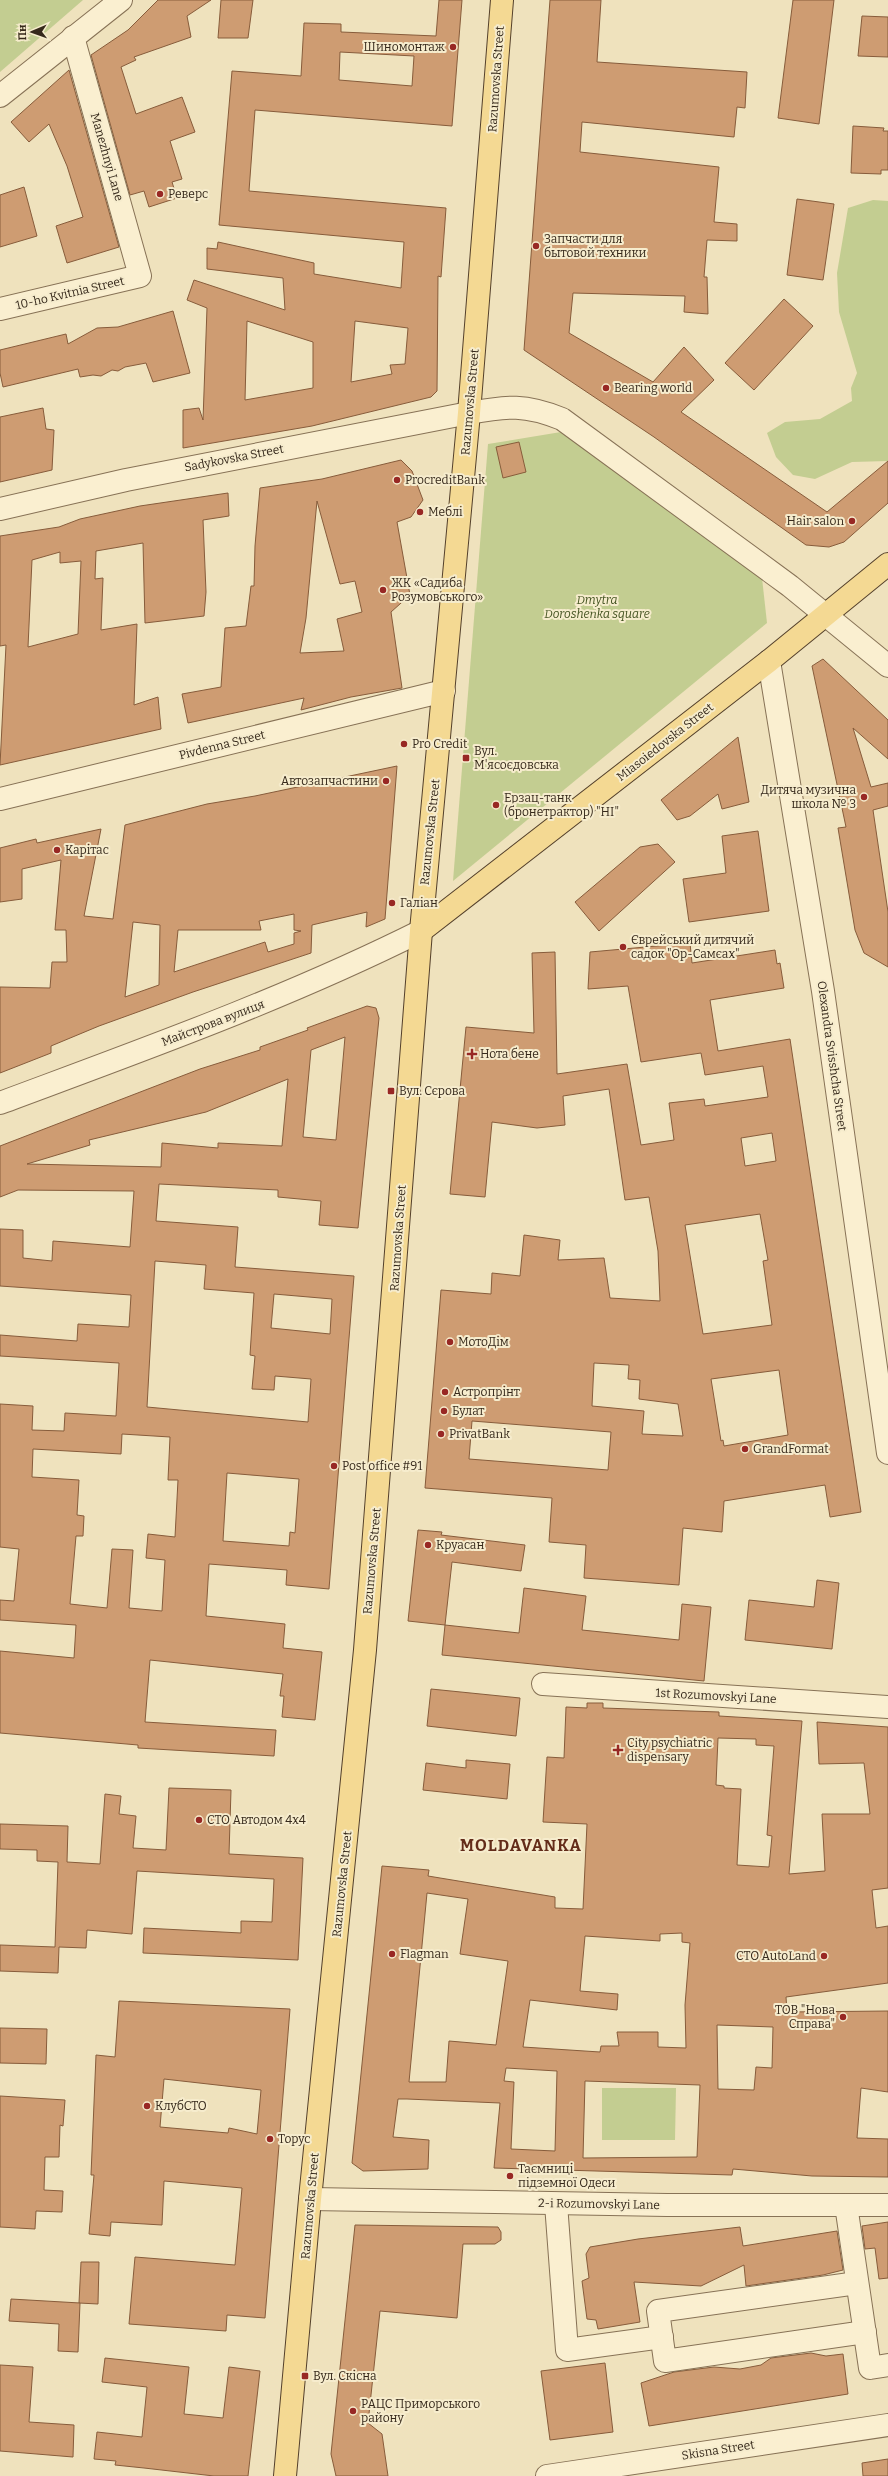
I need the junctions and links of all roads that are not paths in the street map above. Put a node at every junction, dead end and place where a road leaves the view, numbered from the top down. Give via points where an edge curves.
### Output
1 (121, 0) edge
2 (502, 0) edge
3 (73, 37) junction
4 (0, 96) edge
5 (140, 276) joint
6 (0, 309) edge
7 (469, 413) junction
8 (0, 509) edge
9 (888, 564) edge
10 (826, 615) junction
11 (769, 661) junction
12 (888, 666) edge
13 (444, 690) junction
14 (0, 799) edge
15 (421, 931) junction
16 (0, 1103) edge
17 (888, 1453) edge
18 (543, 1684) dead end
19 (888, 1707) edge
20 (310, 2199) junction
21 (556, 2204) junction
22 (846, 2205) junction
23 (888, 2205) edge
24 (857, 2283) junction
25 (865, 2332) junction
26 (662, 2337) junction
27 (888, 2365) edge
28 (888, 2425) edge
29 (285, 2476) edge
30 (547, 2476) edge

1 - 3 street
2 - 7 main road, Razumovska Street
3 - 4 street
3 - 5 street, Manezhnyi Lane
5 - 6 street, 10-ho Kvitnia Street
7 - 8 street, Sadykovska Street via 126,480
7 - 10 street via 514,407 537,409 562,419
7 - 13 main road, Razumovska Street
9 - 10 main road, Miasoiedovska Street
10 - 11 main road, Miasoiedovska Street
10 - 12 street
11 - 15 main road, Miasoiedovska Street
11 - 17 street, Olexandra Svisshcha Street via 823,991
13 - 14 street, Pivdenna Street
13 - 15 main road, Razumovska Street
15 - 16 street, Майстрова вулиця via 354,964 247,1010
15 - 20 main road, Razumovska Street via 365,1650
18 - 19 street, 1st Rozumovskyi Lane
20 - 21 street, 2-i Rozumovskyi Lane
20 - 29 main road, Razumovska Street
21 - 22 street, 2-i Rozumovskyi Lane
21 - 26 street via 567,2350
22 - 23 street, 2-i Rozumovskyi Lane
22 - 24 street
24 - 25 street
24 - 26 street via 658,2311
25 - 26 street via 665,2361
25 - 27 street via 870,2368
28 - 30 street, Skisna Street

